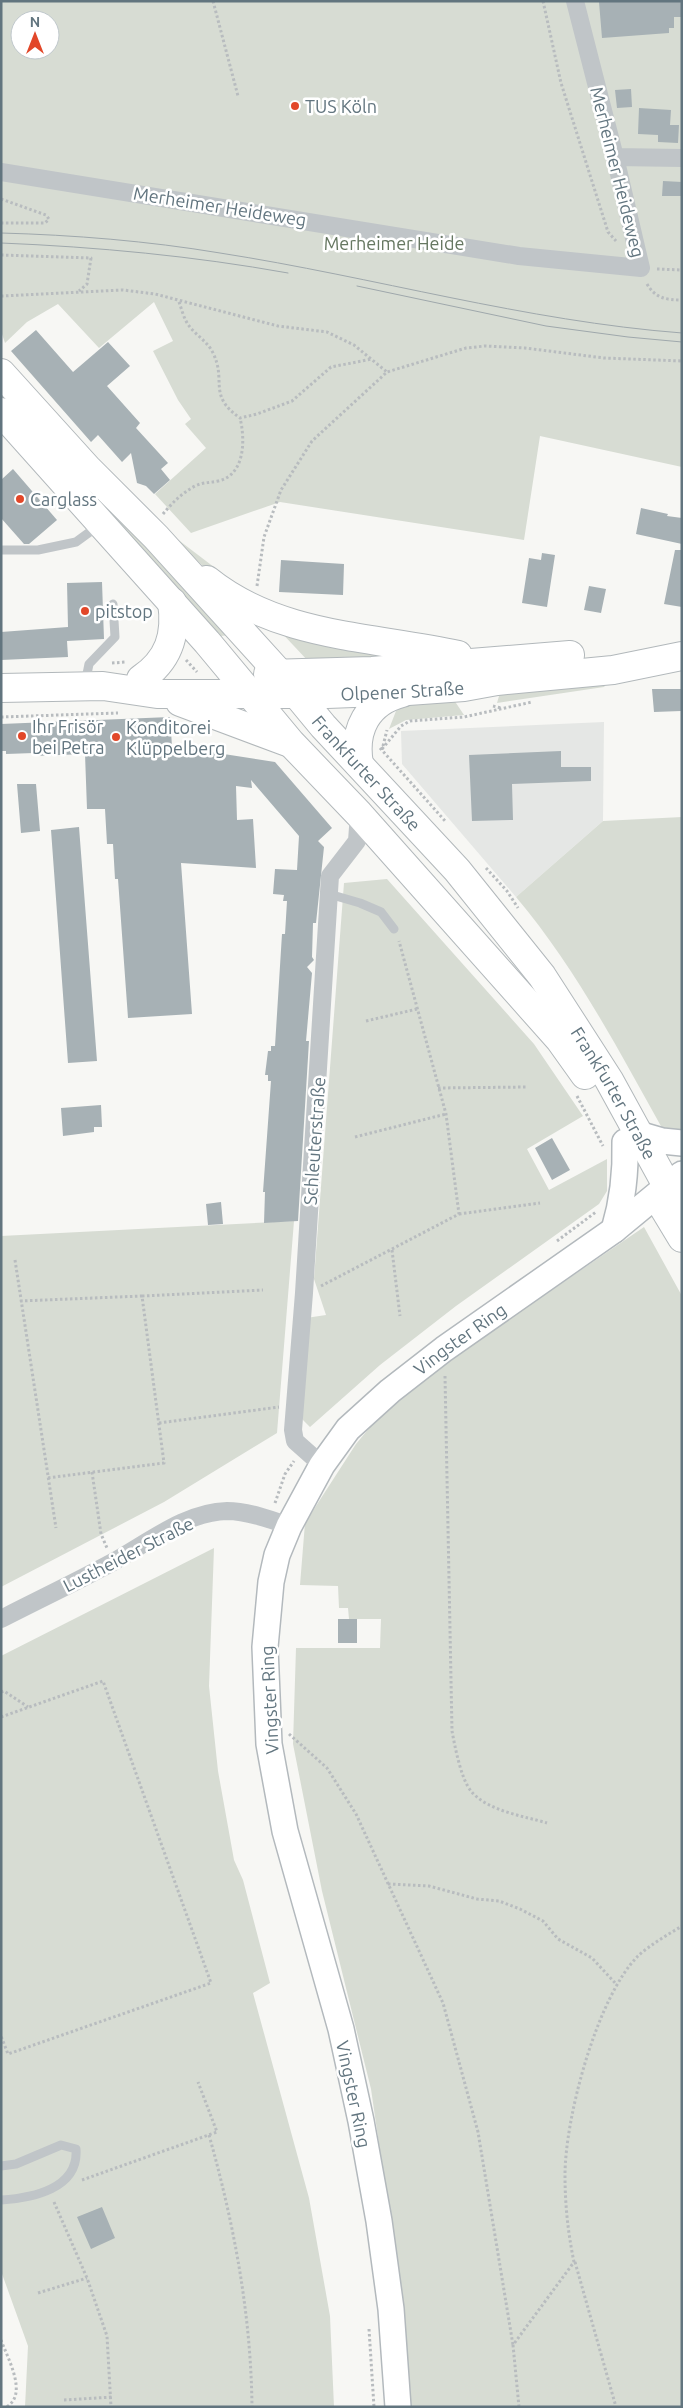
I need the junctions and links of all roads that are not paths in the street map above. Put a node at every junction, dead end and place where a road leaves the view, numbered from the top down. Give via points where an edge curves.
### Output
1 (575, 1) edge
2 (615, 157) junction
3 (682, 158) edge
4 (1, 172) edge
5 (1, 373) edge
6 (6, 426) edge
7 (100, 524) junction
8 (158, 527) junction
9 (1, 550) edge
10 (172, 602) junction
11 (113, 604) dead end
12 (682, 656) edge
13 (488, 662) junction
14 (280, 674) junction
15 (242, 685) junction
16 (94, 686) junction
17 (149, 686) junction
18 (1, 688) edge
19 (408, 691) junction
20 (298, 694) junction
21 (291, 743) junction
22 (358, 764) junction
23 (359, 814) junction
24 (329, 894) junction
25 (394, 929) road end
26 (632, 1138) junction
27 (682, 1143) edge
28 (668, 1186) edge
29 (682, 1213) edge
30 (614, 1230) junction
31 (682, 1238) edge
32 (322, 1465) junction
33 (289, 1526) junction
34 (1, 1619) edge
35 (1, 2166) edge
36 (1, 2200) edge
37 (398, 2407) edge

1 - 2 street, Merheimer Heideweg
2 - 3 street
2 - 4 street, Merheimer Heideweg via 641,268 519,256
5 - 8 main road, Frankfurter Straße via 87,468
6 - 7 main road, Frankfurter Straße
7 - 9 lane via 76,542 38,550
7 - 10 main road, Frankfurter Straße
8 - 13 main road via 213,585 271,616 342,636
8 - 14 main road, Frankfurter Straße
10 - 15 main road, Frankfurter Straße
10 - 17 main road via 174,631
11 - 16 lane via 115,637 88,664
12 - 13 main road, Olpener Straße via 611,652
12 - 19 main road, Olpener Straße via 613,670
13 - 14 main road, Olpener Straße via 372,672
14 - 15 main road, Olpener Straße
14 - 20 main road, Frankfurter Straße
15 - 17 main road, Olpener Straße
15 - 20 main road, Olpener Straße
15 - 21 main road, Frankfurter Straße
16 - 17 main road, Olpener Straße
16 - 18 main road, Olpener Straße
17 - 21 main road
19 - 20 main road, Olpener Straße
19 - 22 main road via 385,699 366,716 359,729
20 - 22 main road, Frankfurter Straße
21 - 23 main road, Frankfurter Straße
22 - 26 main road, Frankfurter Straße via 457,870 542,976 609,1080
23 - 24 street, Schleuterstraße via 357,841 330,876
23 - 26 main road, Frankfurter Straße via 560,1040
24 - 25 lane via 381,912
24 - 32 street, Schleuterstraße via 293,1430 295,1441
26 - 27 main road
26 - 28 main road, Frankfurter Straße
26 - 30 main road
28 - 29 main road, Frankfurter Straße
28 - 30 main road, Vingster Ring
28 - 31 main road, Frankfurter Straße
30 - 32 main road, Vingster Ring via 444,1349 390,1391 348,1429
32 - 33 main road, Vingster Ring
33 - 34 street, Lustheider Straße via 227,1511 206,1514 181,1523 114,1562
33 - 37 main road, Vingster Ring via 277,1555 271,1582 265,1647 266,1722 285,1831 341,2028 361,2121 391,2309
35 - 36 lane via 16,2164 62,2145 76,2149 70,2175 50,2190 24,2198

